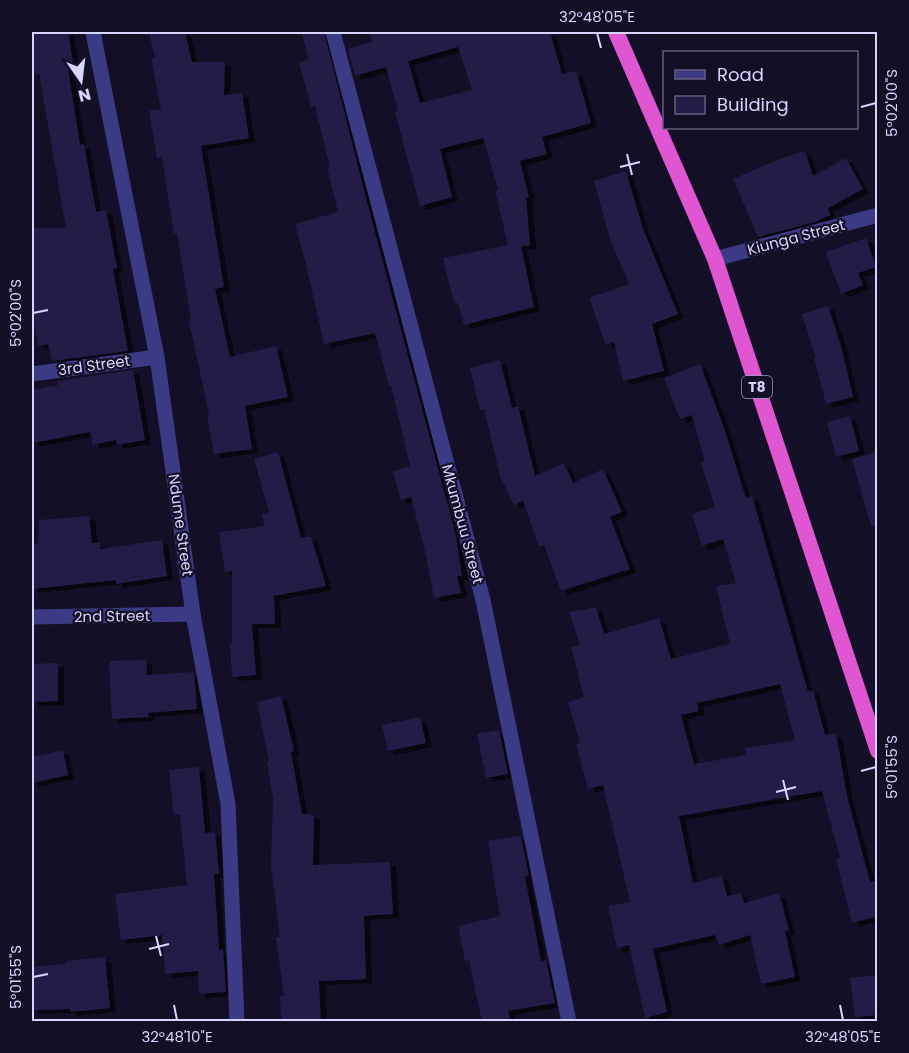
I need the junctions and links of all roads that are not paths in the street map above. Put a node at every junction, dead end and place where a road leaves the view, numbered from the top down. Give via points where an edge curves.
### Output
1 (93, 32) edge
2 (333, 32) edge
3 (616, 32) edge
4 (878, 215) edge
5 (715, 259) junction
6 (158, 357) junction
7 (32, 374) edge
8 (193, 614) junction
9 (32, 617) edge
10 (878, 751) edge
11 (237, 1022) edge
12 (569, 1022) edge

1 - 6 street, Ndume Street
2 - 12 street, Mkumbuu Street via 483,600
3 - 5 highway, T8
4 - 5 street, Kiunga Street
5 - 10 highway, T8
6 - 7 street, 3rd Street
6 - 8 street, Ndume Street
8 - 9 street, 2nd Street
8 - 11 street, Ndume Street via 228,804

